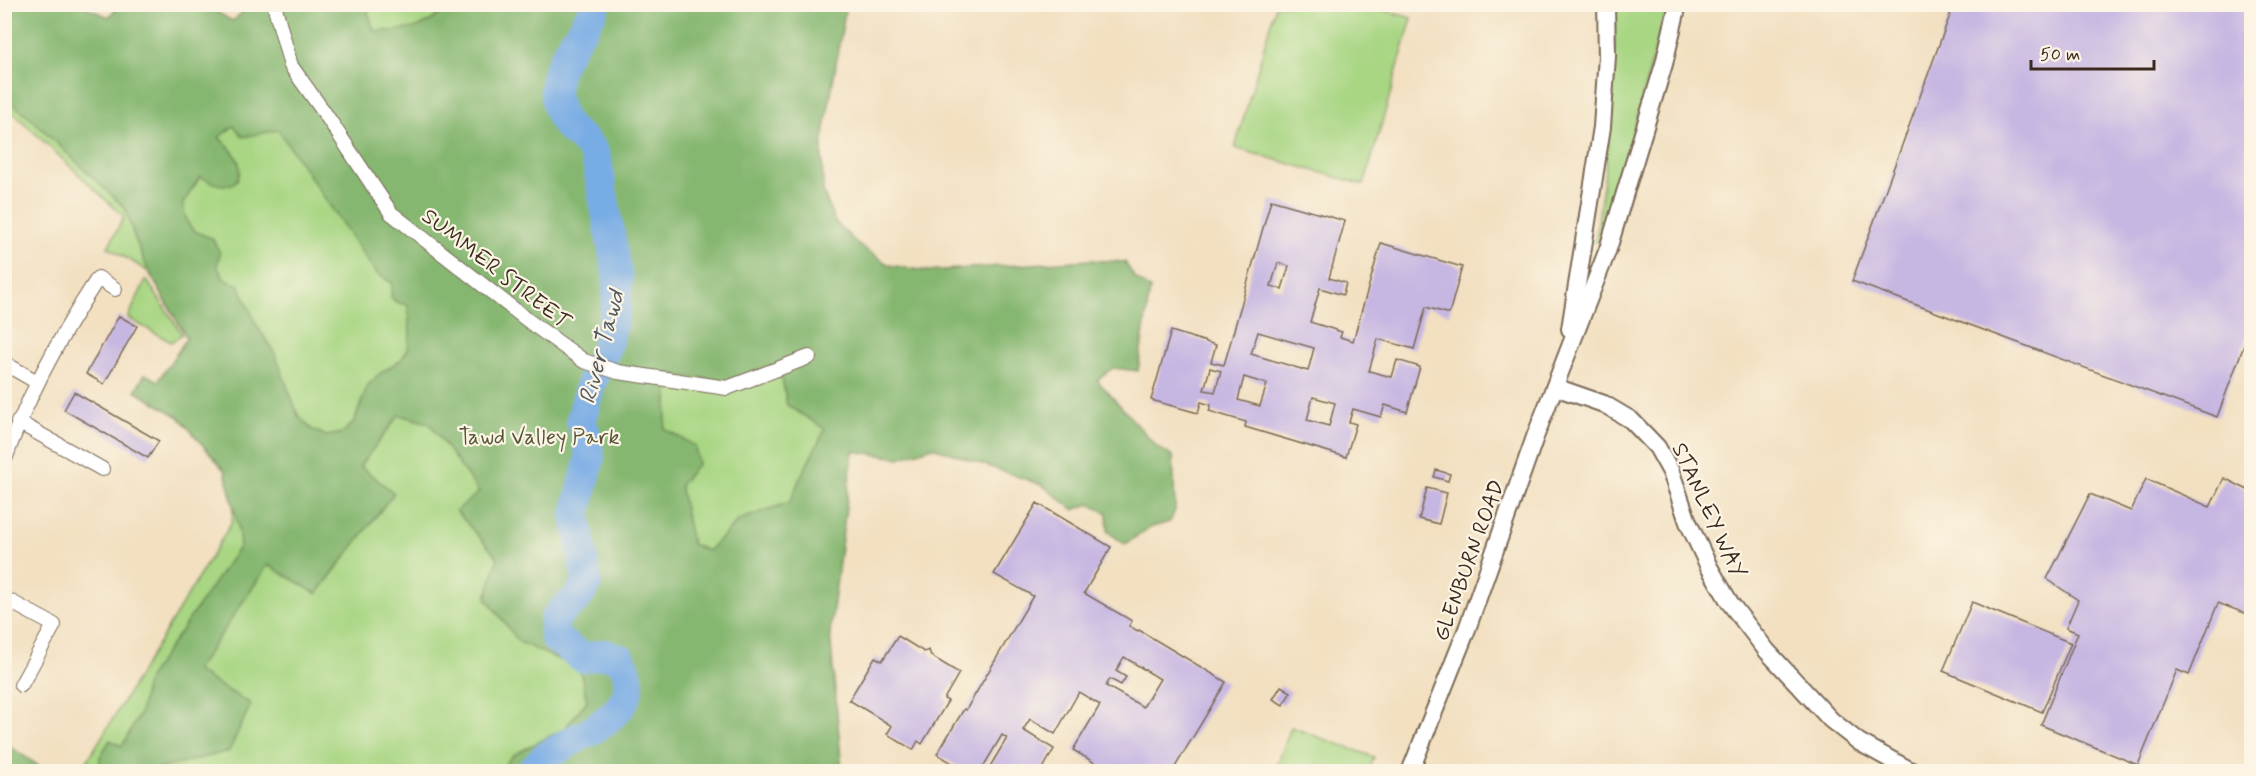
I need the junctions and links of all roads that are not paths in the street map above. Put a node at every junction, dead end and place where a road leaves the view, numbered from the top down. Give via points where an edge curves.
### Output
1 (274, 4) edge
2 (1606, 4) edge
3 (1678, 4) edge
4 (115, 289) dead end
5 (809, 357) dead end
6 (4, 363) edge
7 (1564, 363) junction
8 (37, 382) junction
9 (1555, 387) junction
10 (18, 422) junction
11 (4, 462) edge
12 (102, 469) dead end
13 (4, 598) edge
14 (21, 685) dead end
15 (1410, 771) edge
16 (1913, 771) edge

1 - 5 street, SUMMER STREET via 291,66 391,213 584,361 618,372 727,388
2 - 7 street, GLENBURN ROAD via 1602,127
3 - 7 street, GLENBURN ROAD via 1616,227
4 - 8 street via 98,278
6 - 8 street
7 - 9 street, GLENBURN ROAD
8 - 10 street
9 - 15 street, GLENBURN ROAD via 1467,629
9 - 16 street, STANLEY WAY via 1604,404 1631,420 1657,447 1709,567 1755,635 1831,720 1858,742
10 - 11 street
10 - 12 street
13 - 14 street via 54,625

